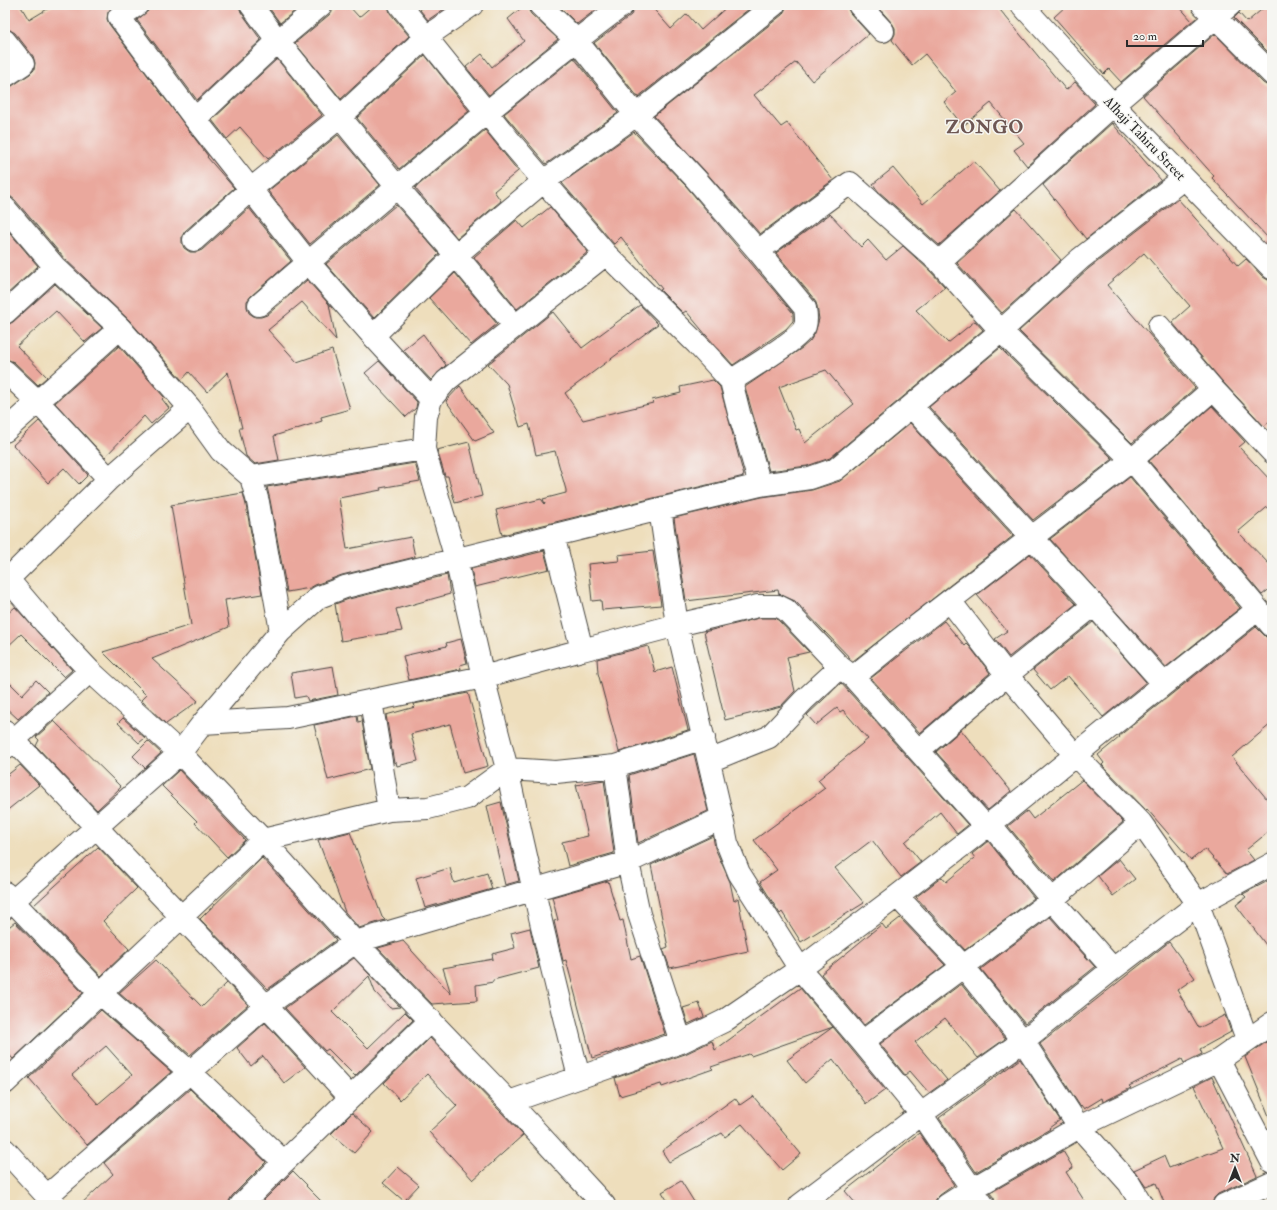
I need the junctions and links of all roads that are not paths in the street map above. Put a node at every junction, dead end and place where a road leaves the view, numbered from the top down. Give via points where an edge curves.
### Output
1 (137, 5) edge
2 (251, 5) edge
3 (321, 5) edge
4 (400, 5) edge
5 (472, 5) edge
6 (540, 5) edge
7 (623, 5) edge
8 (774, 5) edge
9 (859, 5) edge
10 (1022, 5) edge
11 (1216, 9) edge
12 (115, 11) edge
13 (883, 31) dead end
14 (426, 37) junction
15 (576, 40) junction
16 (5, 41) edge
17 (278, 41) junction
18 (1272, 74) edge
19 (5, 76) edge
20 (1113, 105) junction
21 (487, 111) junction
22 (636, 115) junction
23 (340, 117) junction
24 (195, 119) junction
25 (1184, 178) junction
26 (544, 181) junction
27 (397, 187) junction
28 (251, 189) junction
29 (5, 208) edge
30 (194, 240) dead end
31 (758, 251) junction
32 (606, 254) junction
33 (456, 255) junction
34 (308, 262) junction
35 (939, 262) junction
36 (55, 267) junction
37 (1272, 268) edge
38 (259, 306) dead end
39 (5, 313) edge
40 (515, 326) junction
41 (1159, 326) dead end
42 (120, 328) junction
43 (1001, 331) junction
44 (373, 336) junction
45 (5, 371) edge
46 (731, 380) junction
47 (1213, 389) junction
48 (431, 399) junction
49 (37, 401) junction
50 (912, 407) junction
51 (190, 408) junction
52 (5, 431) edge
53 (424, 449) junction
54 (1272, 452) edge
55 (1132, 460) junction
56 (251, 477) junction
57 (109, 479) junction
58 (760, 485) junction
59 (660, 509) junction
60 (553, 535) junction
61 (1032, 538) junction
62 (456, 559) junction
63 (6, 579) edge
64 (950, 601) junction
65 (1094, 605) junction
66 (1257, 610) junction
67 (677, 625) junction
68 (1272, 626) edge
69 (281, 631) junction
70 (582, 650) junction
71 (90, 671) junction
72 (847, 672) junction
73 (1007, 674) junction
74 (483, 678) junction
75 (1164, 684) junction
76 (371, 701) junction
77 (203, 724) junction
78 (704, 738) junction
79 (8, 739) edge
80 (918, 750) junction
81 (180, 753) junction
82 (1075, 755) junction
83 (709, 761) junction
84 (615, 766) junction
85 (507, 769) junction
86 (389, 810) junction
87 (722, 818) junction
88 (1141, 823) junction
89 (988, 825) junction
90 (97, 827) junction
91 (263, 840) junction
92 (628, 862) junction
93 (1272, 864) edge
94 (533, 890) junction
95 (897, 896) junction
96 (1052, 900) junction
97 (8, 901) edge
98 (1198, 904) junction
99 (182, 917) junction
100 (355, 942) junction
101 (963, 966) junction
102 (1113, 968) junction
103 (800, 969) junction
104 (100, 993) junction
105 (266, 1006) junction
106 (431, 1020) junction
107 (1272, 1023) edge
108 (1247, 1039) junction
109 (1023, 1041) junction
110 (681, 1042) junction
111 (862, 1042) junction
112 (1219, 1060) junction
113 (191, 1073) junction
114 (580, 1077) junction
115 (5, 1083) edge
116 (350, 1097) junction
117 (509, 1102) junction
118 (921, 1114) junction
119 (1080, 1127) junction
120 (5, 1150) edge
121 (284, 1162) junction
122 (1272, 1162) edge
123 (1272, 1183) edge
124 (977, 1197) edge
125 (51, 1201) edge
126 (594, 1201) edge
127 (241, 1205) edge
128 (800, 1205) edge
129 (947, 1205) edge
130 (1142, 1205) edge
131 (1224, 1205) edge

1 - 12 street
2 - 17 street
3 - 17 street
4 - 14 street
5 - 14 street
6 - 15 street
7 - 15 street
8 - 22 street
9 - 13 street
10 - 20 street, Alhaji Tahiru Street
11 - 18 street
11 - 20 street
12 - 24 street
14 - 21 street
14 - 23 street
15 - 21 street
15 - 22 street
16 - 19 street via 24,64
17 - 23 street
17 - 24 street
20 - 25 street, Alhaji Tahiru Street
20 - 35 street
21 - 26 street
21 - 27 street
22 - 26 street
22 - 31 street
23 - 27 street
23 - 28 street
24 - 28 street
25 - 37 street, Alhaji Tahiru Street
25 - 43 street via 1080,259
26 - 32 street
26 - 33 street
27 - 33 street
27 - 34 street
28 - 30 street
28 - 34 street
29 - 36 street
31 - 35 street via 850,183
31 - 46 street via 805,308 805,327 796,338
32 - 40 street
32 - 46 street
33 - 40 street
33 - 44 street
34 - 38 street
34 - 44 street
35 - 43 street
36 - 39 street
36 - 42 street
40 - 48 street via 446,381
41 - 47 street
42 - 49 street
42 - 51 street
43 - 50 street
43 - 55 street
44 - 48 street
45 - 49 street
46 - 58 street
47 - 54 street
47 - 55 street
48 - 53 street via 426,417
49 - 52 street
49 - 57 street
50 - 58 street via 836,469 810,478
50 - 61 street
51 - 56 street via 221,451
51 - 57 street
53 - 56 street
53 - 62 street
55 - 61 street
55 - 66 street
56 - 69 street via 258,502
57 - 63 street
58 - 59 street
59 - 60 street
59 - 67 street
60 - 62 street
60 - 70 street
61 - 64 street
61 - 65 street
62 - 69 street via 344,587 319,597
62 - 74 street
63 - 71 street
64 - 72 street via 896,642
64 - 73 street
65 - 73 street
65 - 75 street
66 - 68 street
66 - 75 street
67 - 70 street
67 - 72 street via 758,606 778,606 786,610
67 - 78 street
69 - 77 street
70 - 74 street
71 - 79 street
71 - 81 street
72 - 80 street
72 - 83 street via 804,700 769,737
73 - 80 street
73 - 82 street
74 - 76 street
74 - 85 street
75 - 82 street
76 - 77 street via 288,718
76 - 86 street
77 - 81 street
78 - 83 street
78 - 84 street
79 - 90 street
80 - 89 street
81 - 90 street
81 - 91 street
82 - 88 street
82 - 89 street
83 - 87 street
84 - 85 street via 556,772
84 - 92 street
85 - 86 street via 467,798 428,808
85 - 94 street
86 - 91 street
87 - 92 street
87 - 103 street via 727,843 739,873
88 - 96 street
88 - 98 street
89 - 95 street
89 - 96 street
90 - 97 street
90 - 99 street
91 - 99 street
91 - 100 street
92 - 94 street
92 - 110 street via 639,914
93 - 98 street
94 - 100 street
94 - 114 street via 552,974
95 - 101 street
95 - 103 street
96 - 101 street
96 - 102 street
97 - 104 street
98 - 102 street
98 - 108 street
99 - 104 street
99 - 105 street
100 - 105 street
100 - 106 street
101 - 109 street
101 - 111 street
102 - 109 street
103 - 110 street via 724,1021
103 - 111 street
104 - 113 street
104 - 115 street
105 - 113 street
105 - 116 street
106 - 116 street
106 - 117 street
107 - 108 street
108 - 112 street
109 - 118 street
109 - 119 street
110 - 114 street
111 - 118 street
112 - 119 street
112 - 122 street
113 - 121 street
113 - 125 street
114 - 117 street
116 - 121 street
117 - 126 street
118 - 124 street
118 - 128 street
119 - 124 street
119 - 130 street via 1129,1183
120 - 125 street
121 - 127 street
123 - 131 street
124 - 129 street

